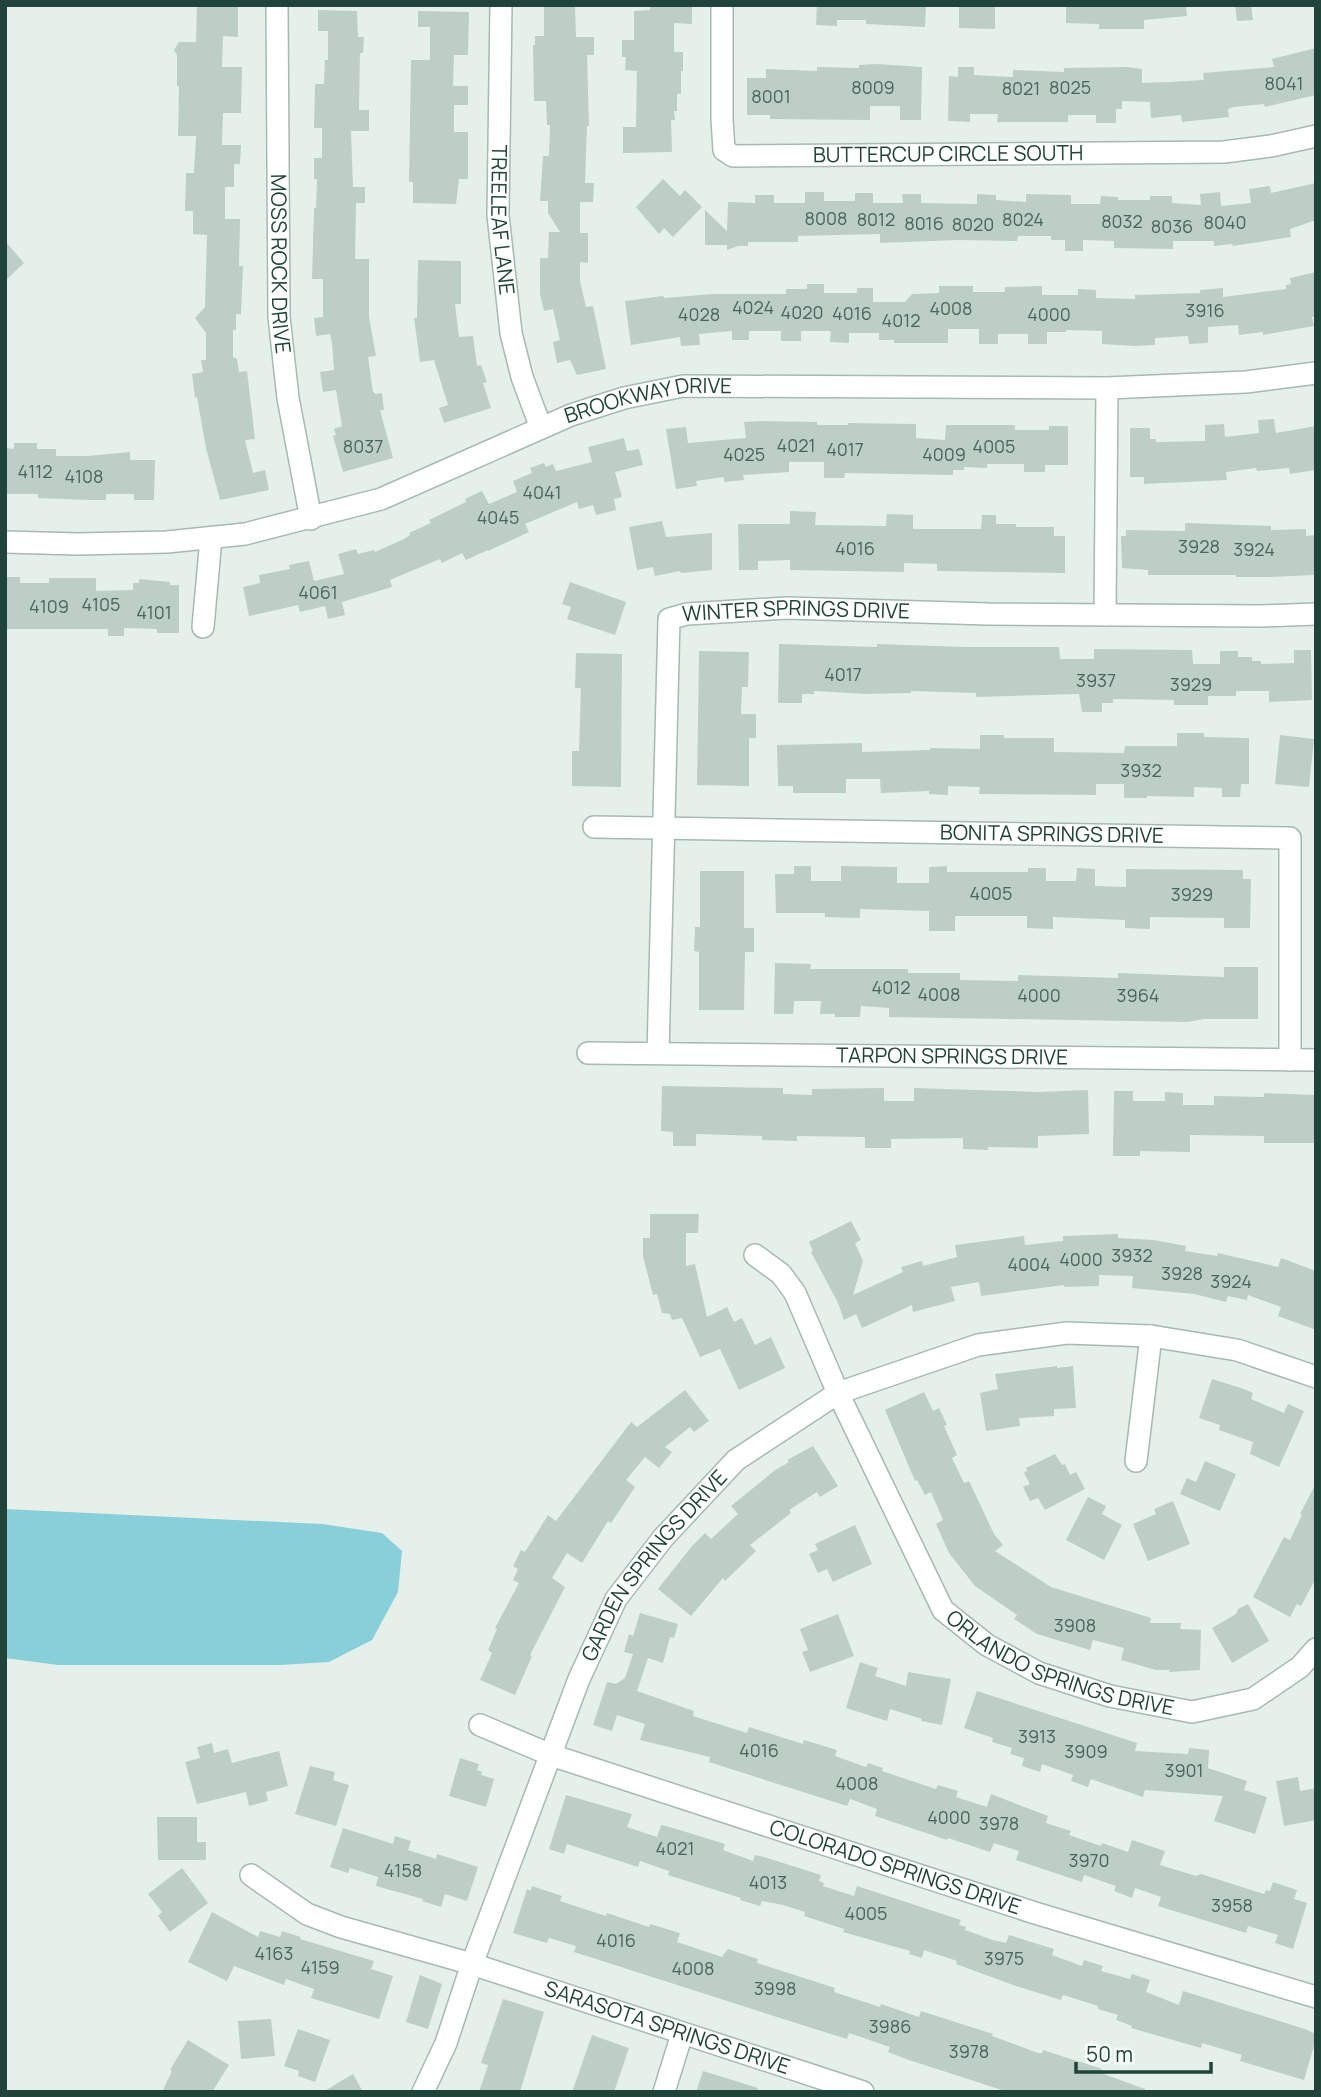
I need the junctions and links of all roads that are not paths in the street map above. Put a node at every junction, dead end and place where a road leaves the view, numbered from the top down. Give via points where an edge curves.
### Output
1 (277, 5) edge
2 (501, 5) edge
3 (722, 6) edge
4 (1316, 136) edge
5 (1316, 373) edge
6 (1107, 388) junction
7 (541, 428) junction
8 (311, 519) junction
9 (211, 538) junction
10 (5, 542) edge
11 (1316, 614) edge
12 (1105, 615) junction
13 (203, 627) dead end
14 (594, 827) dead end
15 (662, 828) junction
16 (588, 1053) dead end
17 (658, 1053) junction
18 (1290, 1060) junction
19 (1316, 1060) edge
20 (755, 1255) dead end
21 (1151, 1336) junction
22 (1316, 1377) edge
23 (838, 1393) junction
24 (1136, 1461) dead end
25 (1316, 1649) edge
26 (480, 1725) dead end
27 (551, 1755) junction
28 (251, 1875) dead end
29 (472, 1964) junction
30 (1316, 1997) edge
31 (682, 2034) junction
32 (423, 2092) edge
33 (664, 2092) edge
34 (863, 2092) edge

1 - 8 street, MOSS ROCK DRIVE via 279,317 288,398
2 - 7 street, TREELEAF LANE via 498,215 511,333
3 - 4 street, BUTTERCUP CIRCLE SOUTH via 724,150 733,156 1224,152
5 - 6 street, BROOKWAY DRIVE via 1246,382
6 - 7 street, BROOKWAY DRIVE via 683,386 624,398
6 - 12 street
7 - 8 street, BROOKWAY DRIVE via 381,499
8 - 9 street, BROOKWAY DRIVE
9 - 10 street, BROOKWAY DRIVE
9 - 13 street
11 - 12 street, WINTER SPRINGS DRIVE
12 - 15 street, WINTER SPRINGS DRIVE via 787,608 669,619
14 - 15 street, BONITA SPRINGS DRIVE
15 - 17 street, WINTER SPRINGS DRIVE
15 - 18 street, BONITA SPRINGS DRIVE via 1290,838
16 - 17 street, TARPON SPRINGS DRIVE
17 - 18 street, TARPON SPRINGS DRIVE
18 - 19 street, TARPON SPRINGS DRIVE
20 - 23 street, ORLANDO SPRINGS DRIVE via 781,1274 795,1293
21 - 22 street, GARDEN SPRINGS DRIVE via 1237,1350
21 - 23 street, GARDEN SPRINGS DRIVE via 1067,1333 978,1345
21 - 24 street
23 - 25 street, ORLANDO SPRINGS DRIVE via 943,1610 987,1645 1039,1673 1110,1696 1192,1712 1254,1699 1300,1667
23 - 27 street, GARDEN SPRINGS DRIVE via 736,1460 663,1538 616,1599
26 - 27 street, COLORADO SPRINGS DRIVE
27 - 29 street, GARDEN SPRINGS DRIVE
27 - 30 street, COLORADO SPRINGS DRIVE via 1035,1913
28 - 29 street, SARASOTA SPRINGS DRIVE via 307,1914
29 - 31 street, SARASOTA SPRINGS DRIVE
29 - 32 street, GARDEN SPRINGS DRIVE via 446,2043
31 - 33 street
31 - 34 street, SARASOTA SPRINGS DRIVE

